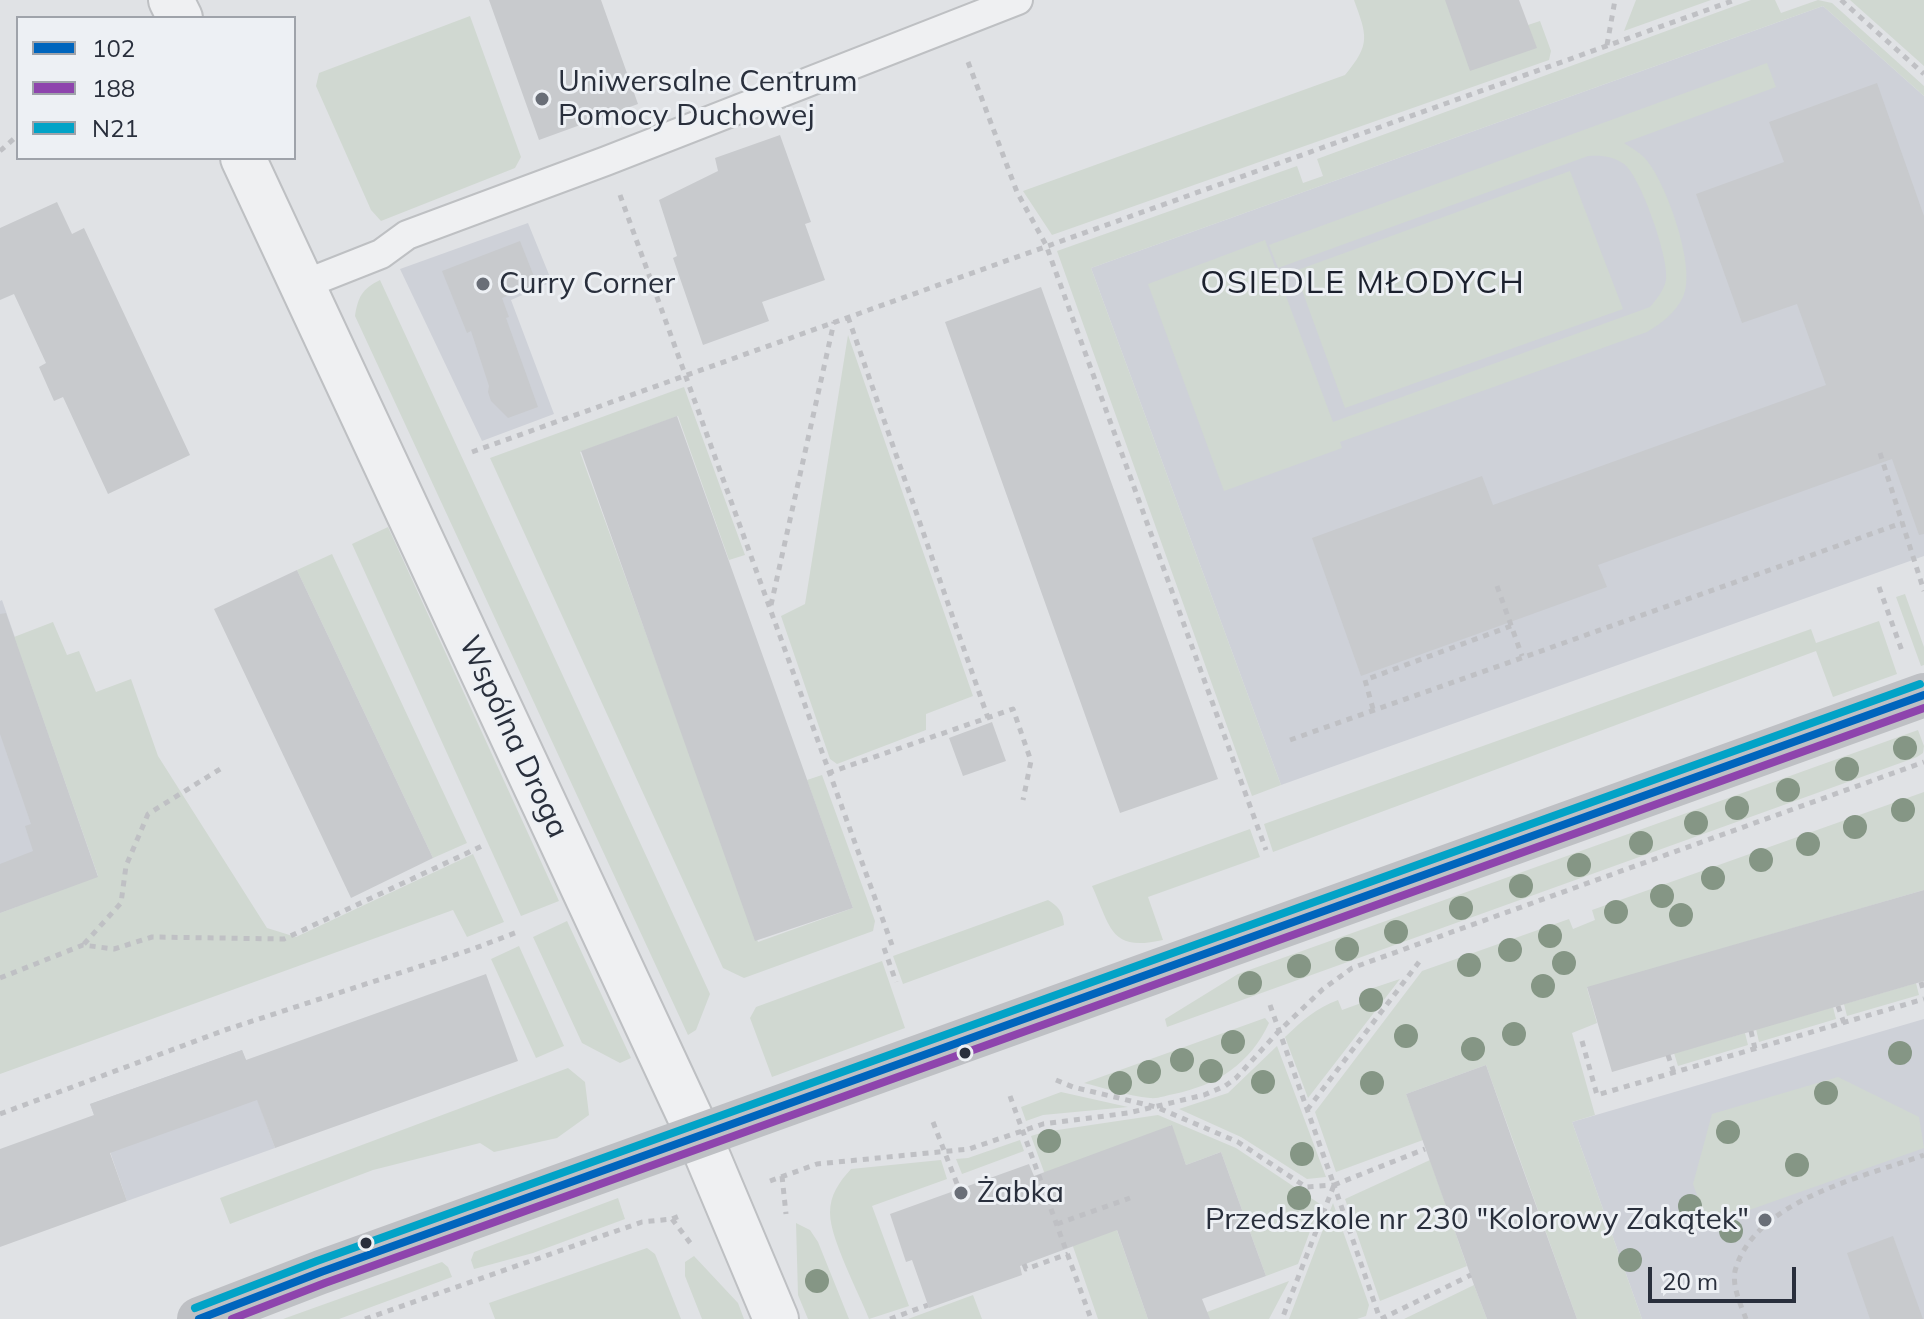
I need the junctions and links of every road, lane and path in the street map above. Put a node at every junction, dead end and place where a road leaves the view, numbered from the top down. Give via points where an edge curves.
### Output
1 (1018, 0) edge
2 (1615, 0) edge
3 (1735, 0) edge
4 (1841, 0) edge
5 (1607, 45) junction
6 (966, 58) dead end
7 (1924, 74) edge
8 (16, 137) edge
9 (0, 151) edge
10 (244, 160) edge
11 (606, 161) junction
12 (1046, 245) junction
13 (300, 286) junction
14 (848, 317) junction
15 (834, 321) junction
16 (686, 375) junction
17 (472, 452) dead end
18 (1880, 453) dead end
19 (1902, 523) junction
20 (1497, 586) dead end
21 (1924, 591) edge
22 (771, 607) junction
23 (1511, 626) junction
24 (1522, 656) junction
25 (1924, 695) edge
26 (1373, 709) junction
27 (988, 718) junction
28 (1290, 740) dead end
29 (1924, 762) edge
30 (225, 766) dead end
31 (828, 773) junction
32 (1023, 800) dead end
33 (482, 846) dead end
34 (1266, 850) dead end
35 (520, 931) dead end
36 (83, 945) junction
37 (892, 945) dead end
38 (884, 948) dead end
39 (1419, 962) dead end
40 (0, 978) edge
41 (896, 982) dead end
42 (1921, 982) dead end
43 (1924, 996) edge
44 (1270, 1005) dead end
45 (1838, 1006) dead end
46 (1844, 1023) junction
47 (1751, 1031) dead end
48 (1278, 1032) junction
49 (1582, 1041) dead end
50 (1755, 1049) junction
51 (1668, 1055) dead end
52 (1674, 1073) junction
53 (1056, 1080) dead end
54 (1010, 1096) dead end
55 (1156, 1107) junction
56 (1307, 1110) junction
57 (0, 1114) edge
58 (933, 1122) dead end
59 (1023, 1131) junction
60 (699, 1136) junction
61 (1425, 1149) dead end
62 (945, 1151) junction
63 (1924, 1155) edge
64 (1334, 1185) junction
65 (959, 1189) dead end
66 (726, 1198) junction
67 (1130, 1198) dead end
68 (1057, 1224) junction
69 (1068, 1254) junction
70 (1024, 1264) dead end
71 (1471, 1275) dead end
72 (928, 1305) dead end
73 (199, 1319) edge
74 (365, 1319) edge
75 (776, 1319) edge
76 (890, 1319) edge
77 (1091, 1319) edge
78 (1282, 1319) edge
79 (1380, 1319) edge
80 (1746, 1319) edge

1 - 11 lane
2 - 5 path
3 - 5 path
4 - 7 path
5 - 12 path
6 - 12 path via 1017,192
8 - 9 path
10 - 13 street, Wspólna Droga
11 - 13 lane via 407,235 381,254
11 - 16 path
12 - 14 path
12 - 34 path
13 - 60 street, Wspólna Droga
14 - 15 path
14 - 27 path
15 - 16 path
15 - 22 path
16 - 17 path
16 - 22 path
18 - 19 path
19 - 21 path
19 - 24 path
20 - 23 path
22 - 31 path
23 - 24 path
23 - 26 path via 1365,680
24 - 26 path
25 - 60 street
26 - 28 path
27 - 31 path
27 - 32 path via 1013,709 1031,761
29 - 48 path via 1352,968
30 - 36 path via 148,814 126,866 121,903
31 - 37 path
33 - 36 path via 284,939 152,937 114,949
35 - 57 path via 225,1030
36 - 40 path
38 - 41 path
39 - 56 path
42 - 43 path
43 - 46 path
44 - 48 path
45 - 46 path
46 - 50 path
47 - 50 path
48 - 55 path via 1225,1086
48 - 56 path
49 - 52 path via 1597,1095
50 - 52 path
51 - 52 path
53 - 55 path
54 - 59 path
55 - 59 path
55 - 64 path via 1238,1142 1306,1187
56 - 64 path
58 - 62 path
59 - 62 path via 969,1149
59 - 68 path
60 - 66 street, Wspólna Droga
60 - 73 street
61 - 64 path
62 - 65 path
62 - 66 path via 817,1164
63 - 80 path via 1794,1202 1773,1217 1754,1237 1735,1273
64 - 78 path
64 - 79 path
66 - 74 path
66 - 75 street, Wspólna Droga
67 - 68 path
68 - 69 path
69 - 70 path via 1026,1269
69 - 77 path
71 - 79 path
72 - 76 path

